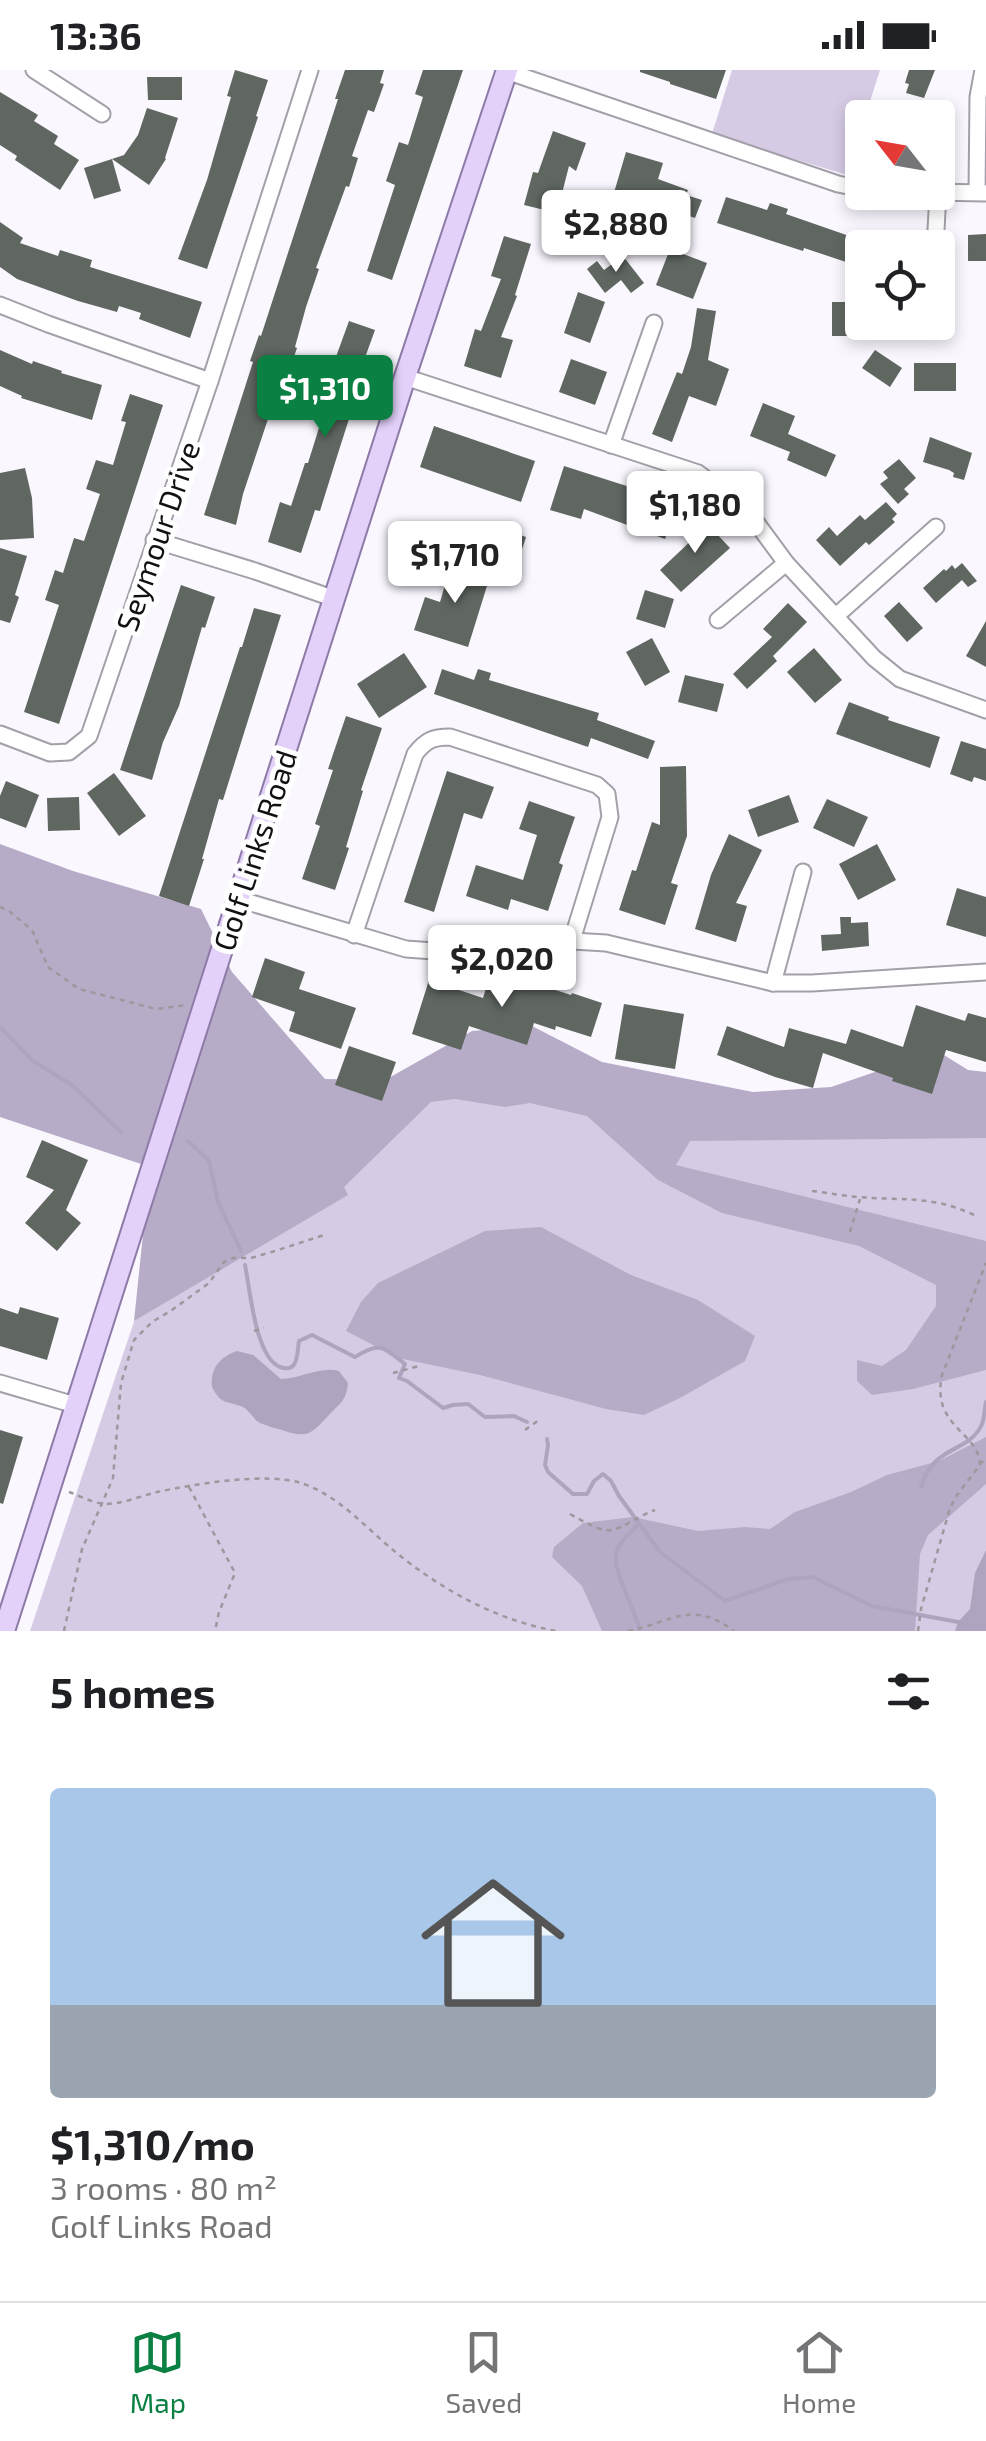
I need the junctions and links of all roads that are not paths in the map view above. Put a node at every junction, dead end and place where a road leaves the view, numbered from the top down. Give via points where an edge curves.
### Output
1 (34, 70) edge
2 (310, 70) edge
3 (983, 70) edge
4 (506, 71) edge
5 (102, 114) dead end
6 (845, 185) edge
7 (982, 192) edge
8 (955, 193) edge
9 (0, 305) edge
10 (654, 323) dead end
11 (405, 377) junction
12 (210, 381) junction
13 (611, 445) junction
14 (936, 527) dead end
15 (154, 540) junction
16 (786, 563) junction
17 (335, 599) junction
18 (836, 616) junction
19 (718, 620) dead end
20 (986, 710) edge
21 (0, 734) edge
22 (804, 872) dead end
23 (238, 898) junction
24 (354, 935) junction
25 (572, 940) junction
26 (986, 972) edge
27 (773, 982) junction
28 (0, 1383) edge
29 (74, 1405) junction
30 (4, 1631) edge

1 - 5 street
2 - 12 street, Seymour Drive
3 - 7 street
4 - 6 street
4 - 11 main road, Golf Links Road
7 - 8 street
9 - 12 street
10 - 13 street
11 - 13 street
11 - 17 main road, Golf Links Road
12 - 15 street, Seymour Drive
13 - 16 street via 698,473 748,510
14 - 18 street
15 - 17 street
15 - 21 street, Seymour Drive via 90,736 70,752 50,753
16 - 18 street
16 - 19 street
17 - 23 main road, Golf Links Road
18 - 20 street via 900,679
22 - 27 street
23 - 24 street
23 - 29 main road, Golf Links Road
24 - 25 street via 434,951
24 - 25 street via 415,754 434,737 450,737 597,785 607,794 610,818
25 - 27 street
26 - 27 street
28 - 29 street
29 - 30 main road, Golf Links Road

